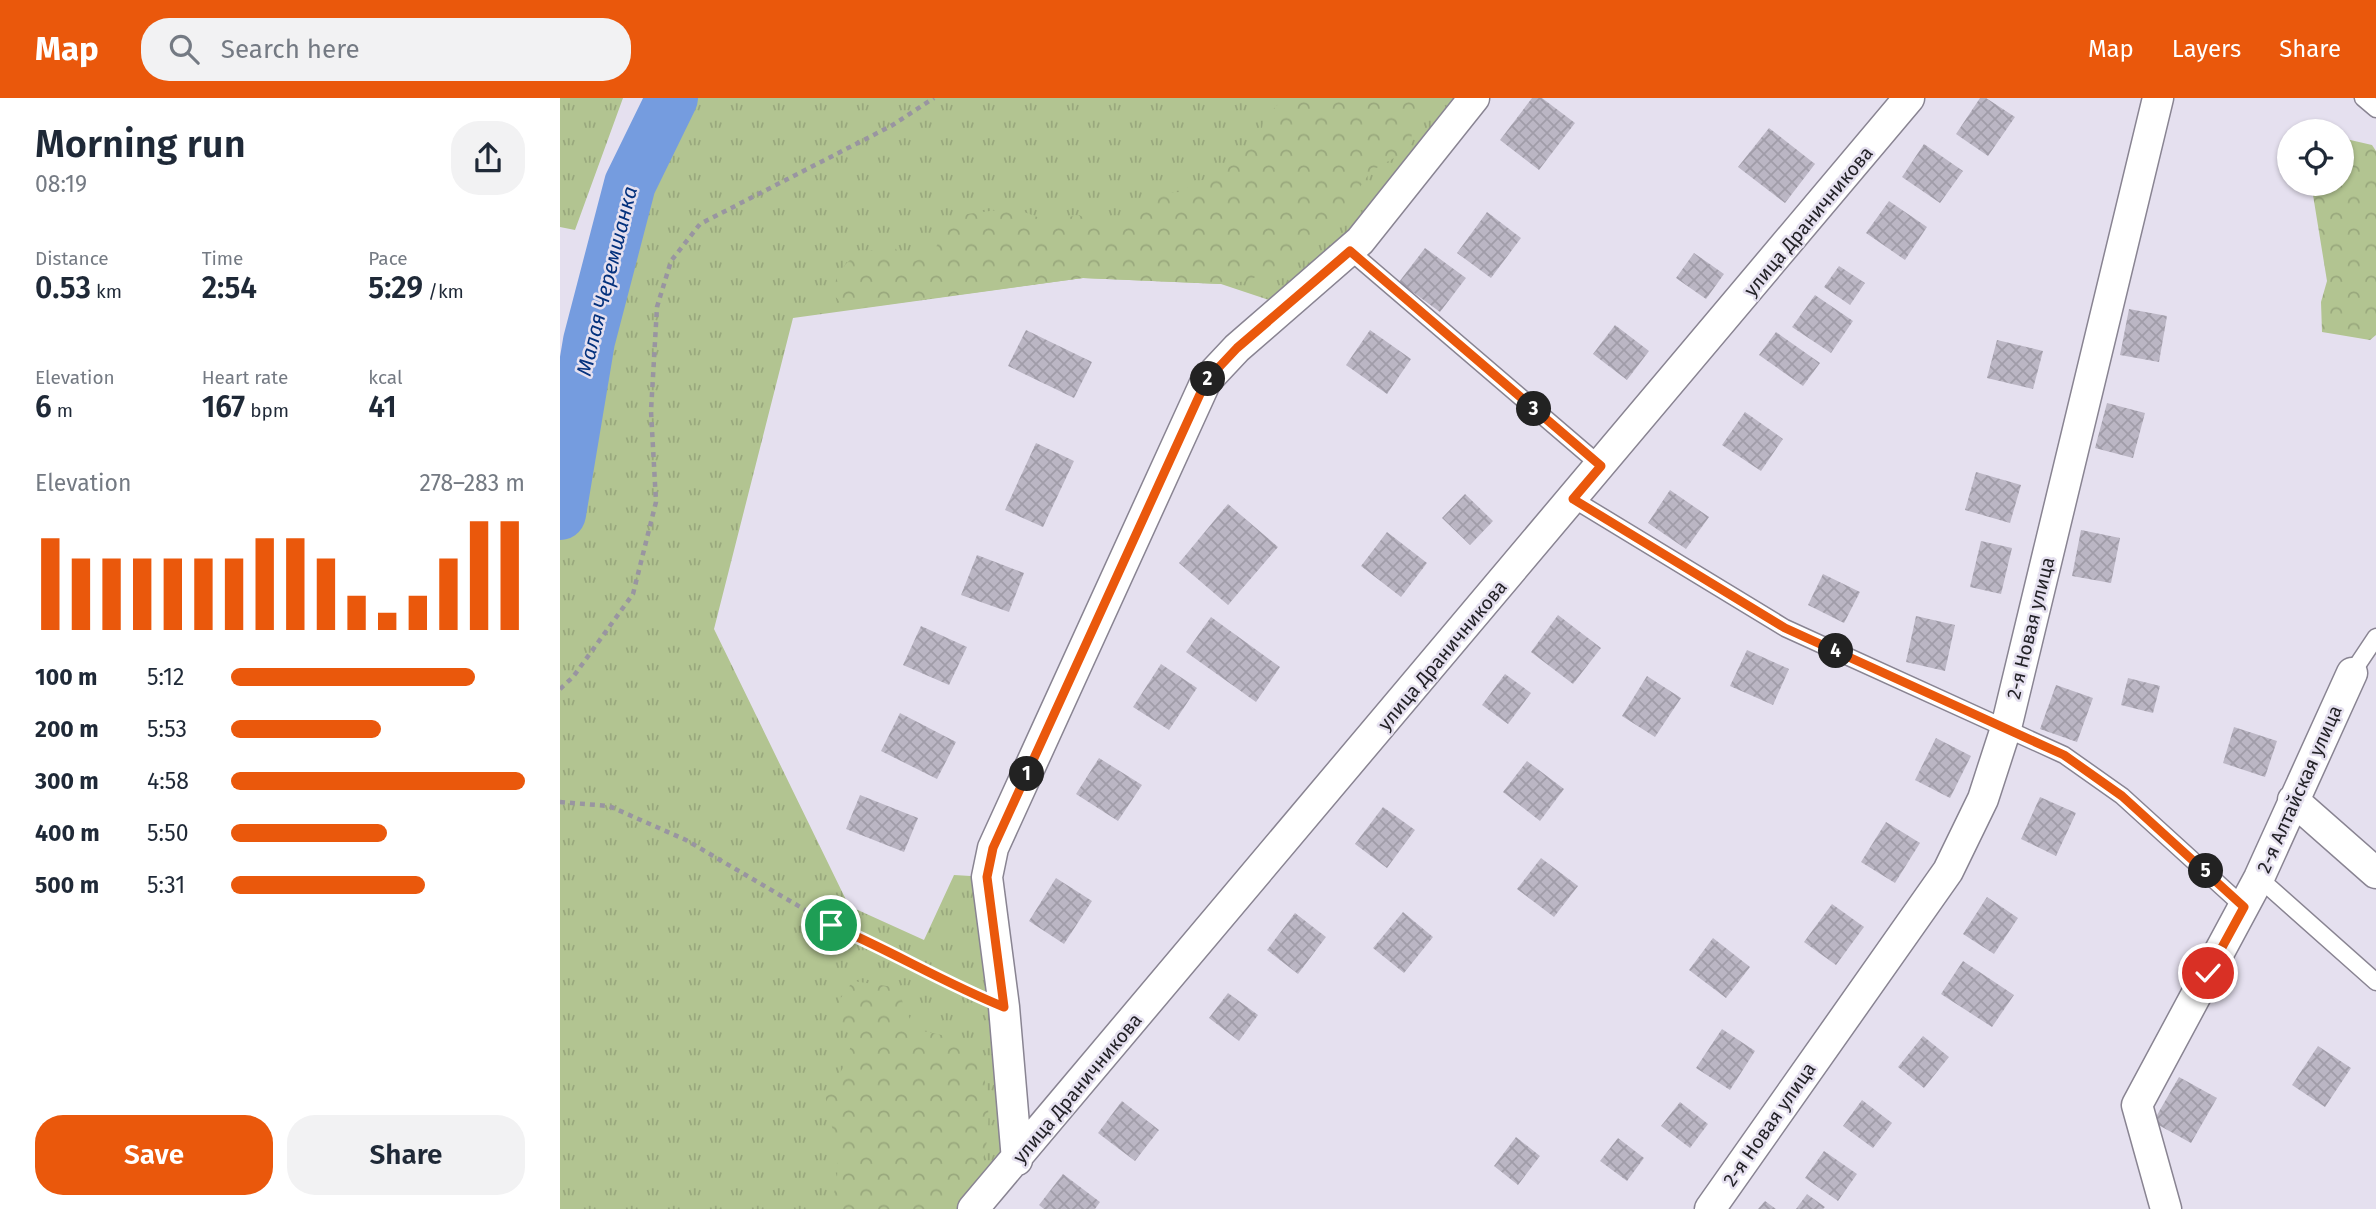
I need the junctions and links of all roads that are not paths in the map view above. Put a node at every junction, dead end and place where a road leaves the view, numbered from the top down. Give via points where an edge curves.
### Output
1 (1475, 98) edge
2 (1909, 98) edge
3 (2158, 98) edge
4 (2363, 98) edge
5 (2376, 109) edge
6 (1350, 251) junction
7 (1601, 466) junction
8 (1573, 499) junction
9 (2376, 637) edge
10 (2352, 673) joint
11 (2006, 728) junction
12 (2294, 800) junction
13 (2376, 873) edge
14 (2259, 878) junction
15 (2244, 907) junction
16 (2376, 982) edge
17 (1017, 1160) junction
18 (973, 1209) edge
19 (1710, 1209) edge
20 (2166, 1209) edge

1 - 6 street
2 - 7 street, улица Драничникова
3 - 11 street, 2-я Новая улица
4 - 5 lane
6 - 7 lane
6 - 17 street via 1237,348 1206,381 993,848 987,877
7 - 8 street, улица Драничникова
8 - 11 lane via 1785,628
8 - 17 street, улица Драничникова
9 - 10 lane
10 - 12 street, 2-я Алтайская улица
11 - 15 lane via 2064,755 2122,796
11 - 19 street, 2-я Новая улица via 1983,799 1948,871
12 - 13 street
12 - 14 street, 2-я Алтайская улица
14 - 15 street, 2-я Алтайская улица
14 - 16 lane
15 - 20 street, 2-я Алтайская улица via 2137,1105
17 - 18 street, улица Драничникова

